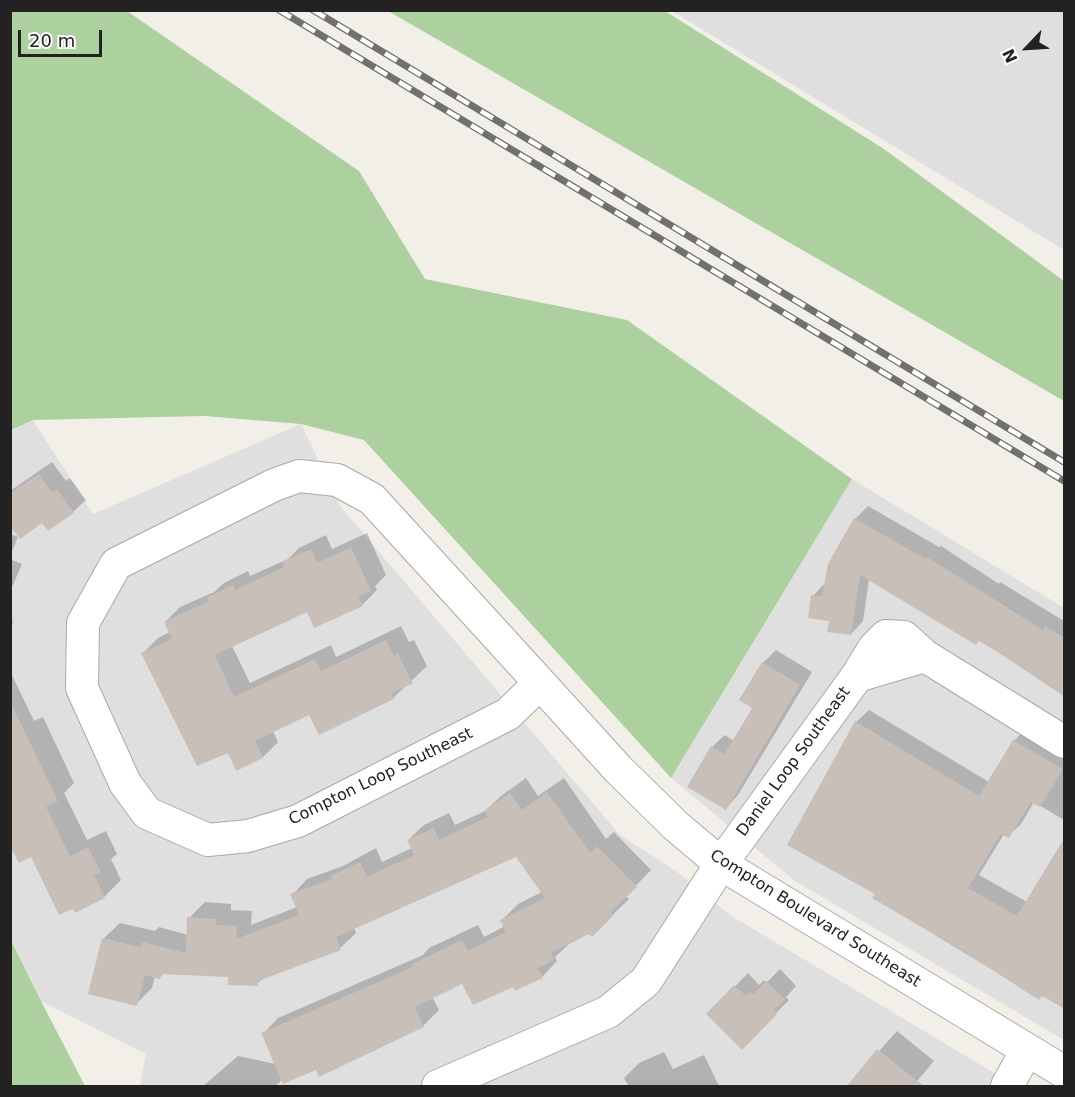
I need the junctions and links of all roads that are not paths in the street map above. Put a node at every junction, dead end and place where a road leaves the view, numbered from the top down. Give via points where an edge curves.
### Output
1 (540, 683) junction
2 (1065, 742) edge
3 (721, 864) junction
4 (1027, 1050) junction
5 (1065, 1072) edge
6 (438, 1086) edge
7 (1007, 1086) edge

1 - 1 street, Compton Loop Southeast via 508,714 298,822 248,836 208,840 147,813 124,783 82,688 83,623 116,564 274,485 299,476 337,480 372,499
1 - 3 street, Compton Boulevard Southeast via 618,769
2 - 3 street, Daniel Loop Southeast via 925,656 904,637 886,636
3 - 4 street, Compton Boulevard Southeast
3 - 6 street, Daniel Loop Southeast via 646,981 627,998 608,1012
4 - 5 street, Compton Boulevard Southeast
4 - 7 street

